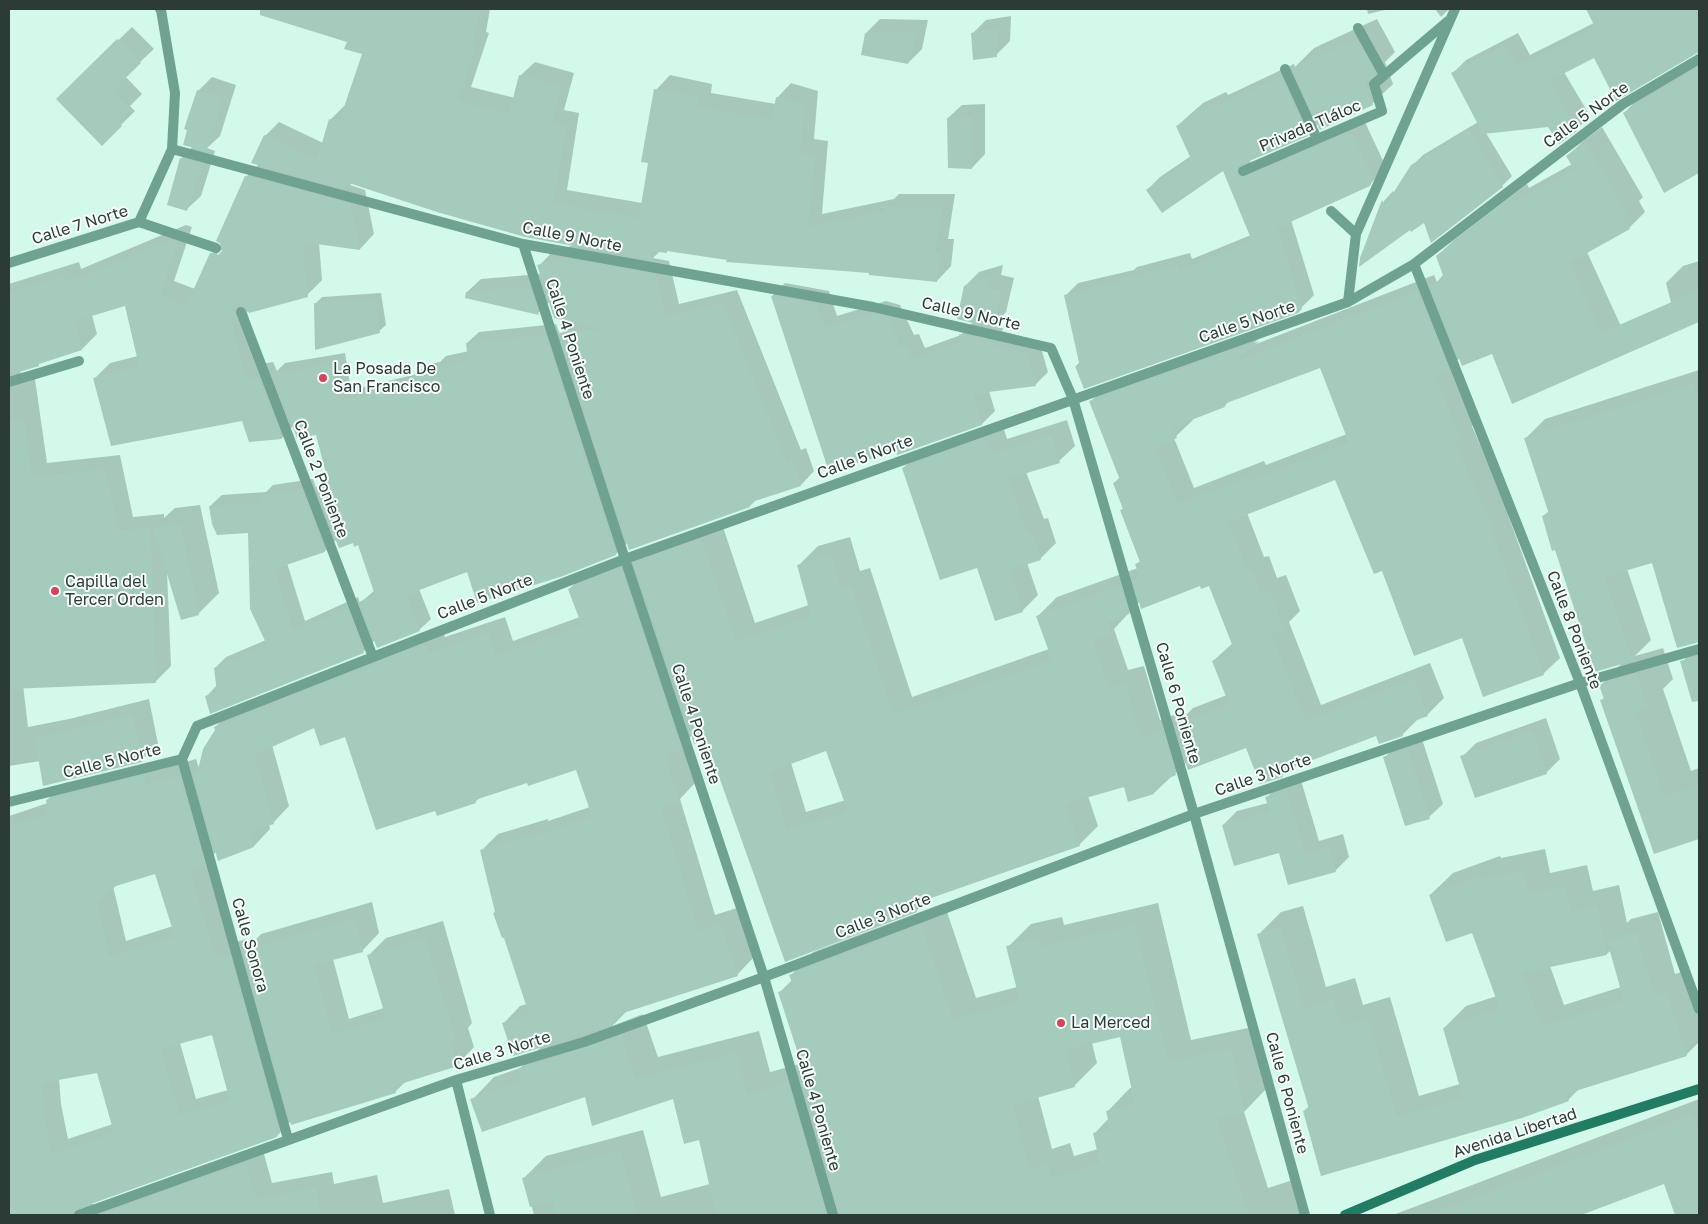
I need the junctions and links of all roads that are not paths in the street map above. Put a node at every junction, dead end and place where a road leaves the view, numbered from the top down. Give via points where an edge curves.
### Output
1 (161, 9) edge
2 (1455, 9) edge
3 (1450, 20) junction
4 (1358, 28) dead end
5 (1699, 59) edge
6 (1285, 69) dead end
7 (1384, 75) junction
8 (1317, 139) junction
9 (172, 149) junction
10 (1243, 171) dead end
11 (1331, 211) dead end
12 (140, 222) junction
13 (1356, 234) junction
14 (523, 244) junction
15 (216, 248) dead end
16 (9, 263) edge
17 (1414, 264) junction
18 (1348, 302) junction
19 (241, 312) dead end
20 (1051, 348) joint
21 (79, 361) dead end
22 (9, 382) edge
23 (1073, 399) junction
24 (625, 559) junction
25 (1699, 649) edge
26 (373, 657) junction
27 (1580, 683) junction
28 (182, 759) junction
29 (9, 802) edge
30 (1194, 814) junction
31 (764, 977) junction
32 (1699, 1009) edge
33 (456, 1080) junction
34 (1699, 1089) edge
35 (288, 1140) junction
36 (79, 1215) edge
37 (490, 1215) edge
38 (833, 1215) edge
39 (1305, 1215) edge
40 (1345, 1215) edge

1 - 9 street via 175,92
2 - 3 street
3 - 7 street
3 - 13 street
4 - 7 street
5 - 17 street, Calle 5 Norte via 1622,104
6 - 8 street
7 - 8 street, Privada Tláloc via 1374,84 1382,111
8 - 10 street, Privada Tláloc
9 - 12 street
9 - 14 street, Calle 9 Norte
11 - 13 street
12 - 15 street, Calle 7 Norte
12 - 16 street, Calle 7 Norte
13 - 18 street
14 - 20 street, Calle 9 Norte via 873,307
14 - 24 street, Calle 4 Poniente
17 - 18 street, Calle 5 Norte
17 - 27 street, Calle 8 Poniente
18 - 23 street, Calle 5 Norte
19 - 26 street, Calle 2 Poniente
20 - 23 street, Calle 6 Poniente
21 - 22 street
23 - 24 street, Calle 5 Norte
23 - 30 street, Calle 6 Poniente
24 - 26 street, Calle 5 Norte
24 - 31 street, Calle 4 Poniente
25 - 27 street, Calle 3 Norte
26 - 28 street, Calle 5 Norte via 197,726
27 - 30 street, Calle 3 Norte
27 - 32 street, Calle 8 Poniente
28 - 29 street, Calle 5 Norte
28 - 35 street, Calle Sonora
30 - 31 street, Calle 3 Norte
30 - 39 street, Calle 6 Poniente
31 - 33 street, Calle 3 Norte via 584,1042
31 - 38 street, Calle 4 Poniente
33 - 35 street, Calle 3 Norte
33 - 37 street
34 - 40 main road, Avenida Libertad via 1475,1160
35 - 36 street, Calle 3 Norte

